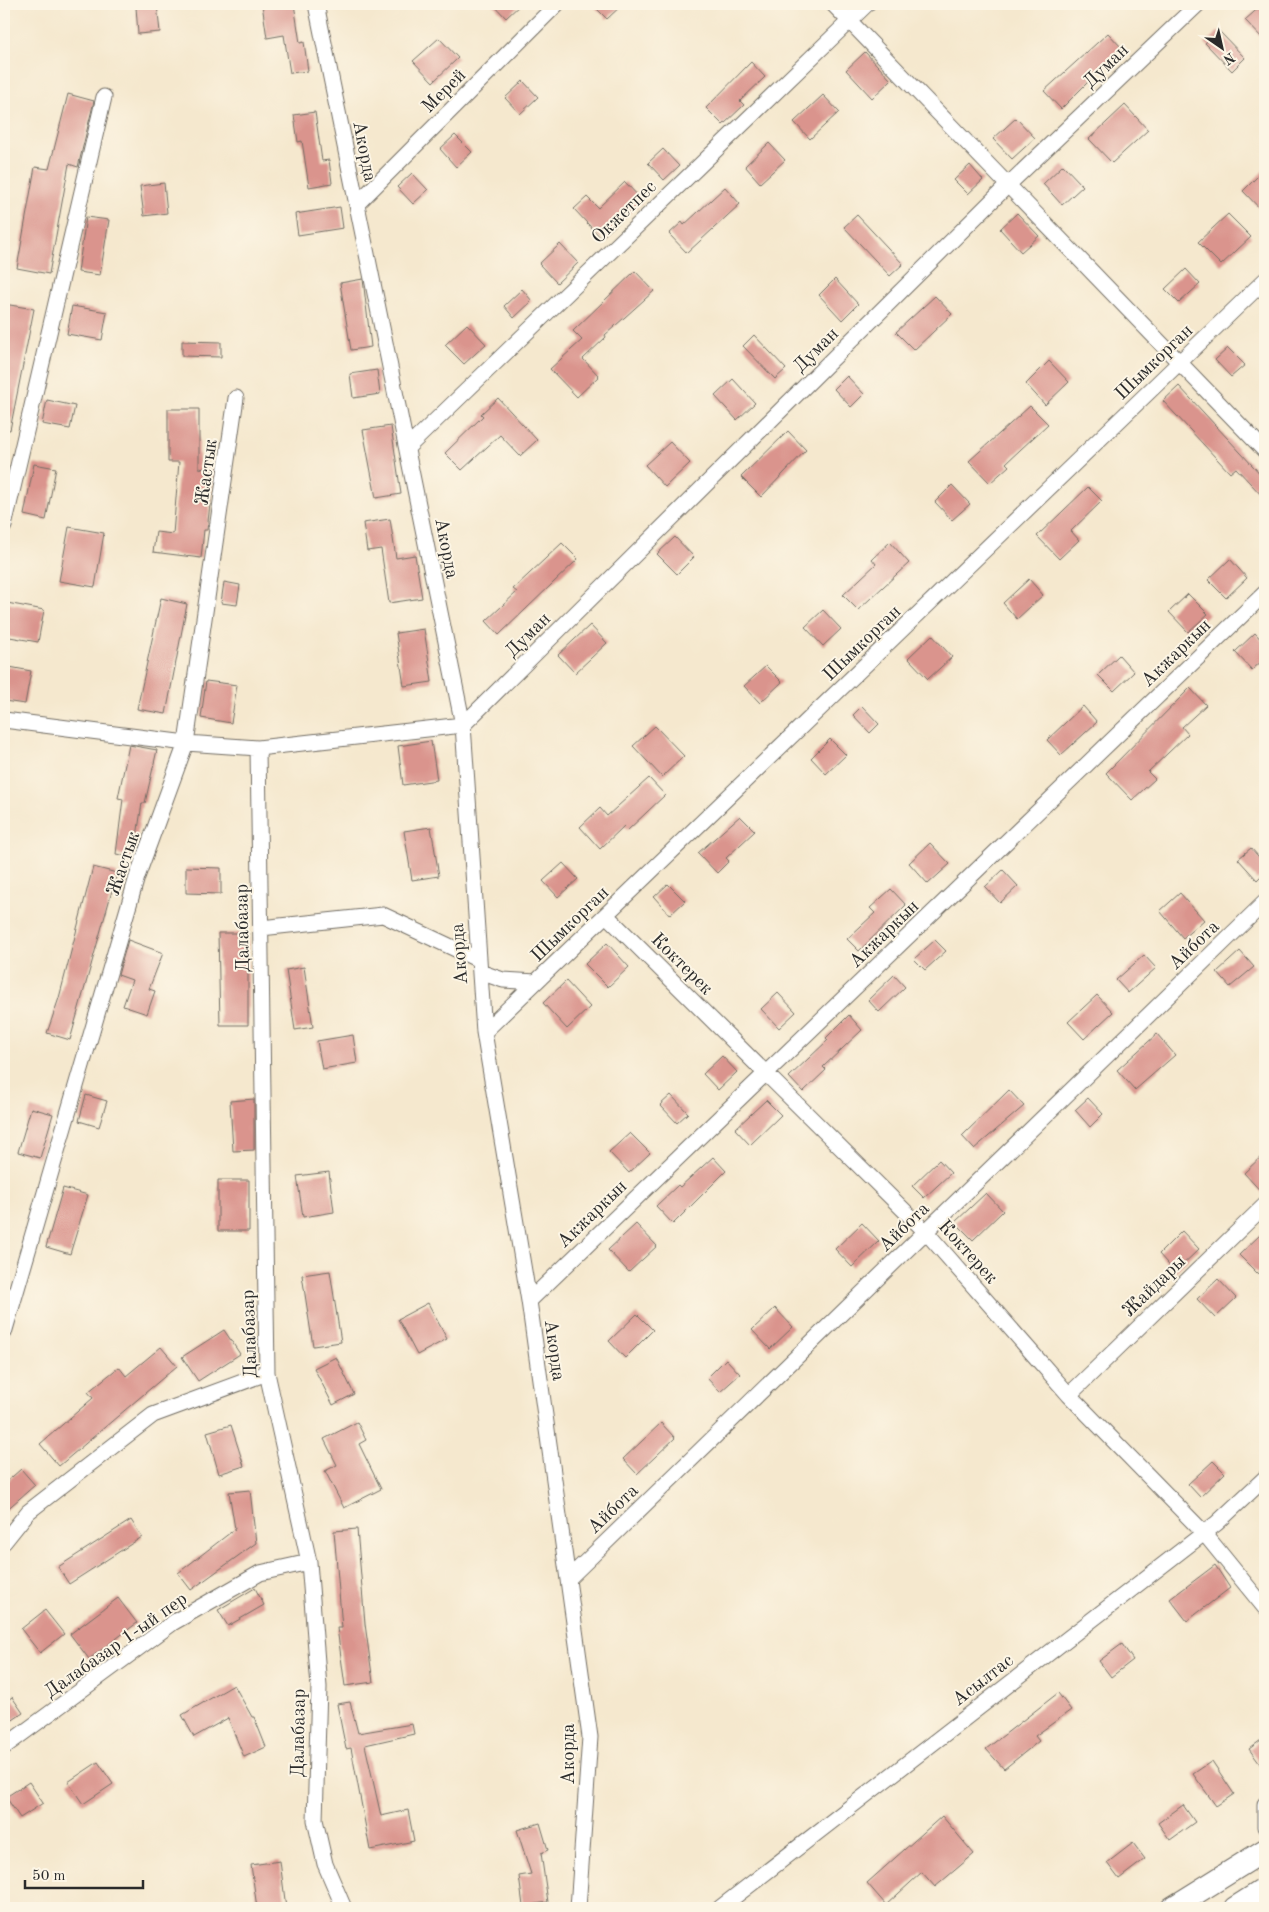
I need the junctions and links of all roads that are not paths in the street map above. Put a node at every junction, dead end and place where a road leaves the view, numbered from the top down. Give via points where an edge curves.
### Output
1 (316, 4) edge
2 (557, 4) edge
3 (833, 4) edge
4 (867, 4) edge
5 (1198, 4) edge
6 (848, 21) junction
7 (104, 98) dead end
8 (1009, 184) junction
9 (357, 204) junction
10 (1265, 280) edge
11 (1180, 362) junction
12 (236, 398) dead end
13 (408, 447) junction
14 (1265, 451) edge
15 (4, 526) edge
16 (1265, 593) edge
17 (4, 720) edge
18 (463, 725) junction
19 (186, 743) junction
20 (258, 748) junction
21 (1265, 902) edge
22 (606, 915) junction
23 (261, 928) junction
24 (479, 966) junction
25 (536, 982) junction
26 (484, 1032) junction
27 (766, 1073) junction
28 (1265, 1204) edge
29 (926, 1232) junction
30 (529, 1302) junction
31 (4, 1333) edge
32 (267, 1373) junction
33 (1069, 1395) junction
34 (1265, 1478) edge
35 (1204, 1532) junction
36 (4, 1542) edge
37 (309, 1562) junction
38 (568, 1579) junction
39 (1265, 1608) edge
40 (4, 1747) edge
41 (1265, 1804) edge
42 (1265, 1826) edge
43 (1265, 1850) edge
44 (1265, 1890) edge
45 (344, 1908) edge
46 (578, 1908) edge
47 (720, 1908) edge
48 (1172, 1908) edge
49 (1235, 1908) edge

1 - 9 street, Акорда
2 - 9 street, Мерей
3 - 6 street
4 - 6 street, Окжетпес
5 - 8 street, Думан
6 - 8 street
6 - 13 street, Окжетпес
7 - 15 street
8 - 11 street
8 - 18 street, Думан
9 - 13 street, Акорда
10 - 11 street, Шымкорган
11 - 14 street
11 - 22 street, Шымкорган
12 - 19 street, Жастык
13 - 18 street, Акорда
16 - 27 street, Акжаркын
17 - 19 street
18 - 20 street
18 - 24 street, Акорда
19 - 20 street
19 - 31 street, Жастык via 137,877
20 - 23 street, Далабазар
21 - 29 street, Айбота
22 - 25 street, Шымкорган
22 - 27 street, Коктерек
23 - 24 street via 383,915
23 - 32 street, Далабазар
24 - 25 street via 503,980
24 - 26 street, Акорда
25 - 26 street, Шымкорган
26 - 30 street, Акорда
27 - 29 street, Коктерек
27 - 30 street, Акжаркын
28 - 33 street, Жайдары
29 - 33 street, Коктерек
29 - 38 street, Айбота
30 - 38 street, Акорда
32 - 36 street via 153,1415 28,1512
32 - 37 street, Далабазар
33 - 35 street, Коктерек
34 - 35 street, Асылтас
35 - 39 street, Коктерек
35 - 47 street, Асылтас
37 - 40 street, Далабазар 1-ый пер via 260,1573 174,1622
37 - 45 street, Далабазар via 318,1687 315,1820 325,1864
38 - 46 street, Акорда via 590,1737
41 - 42 street
43 - 48 main road
44 - 49 main road

